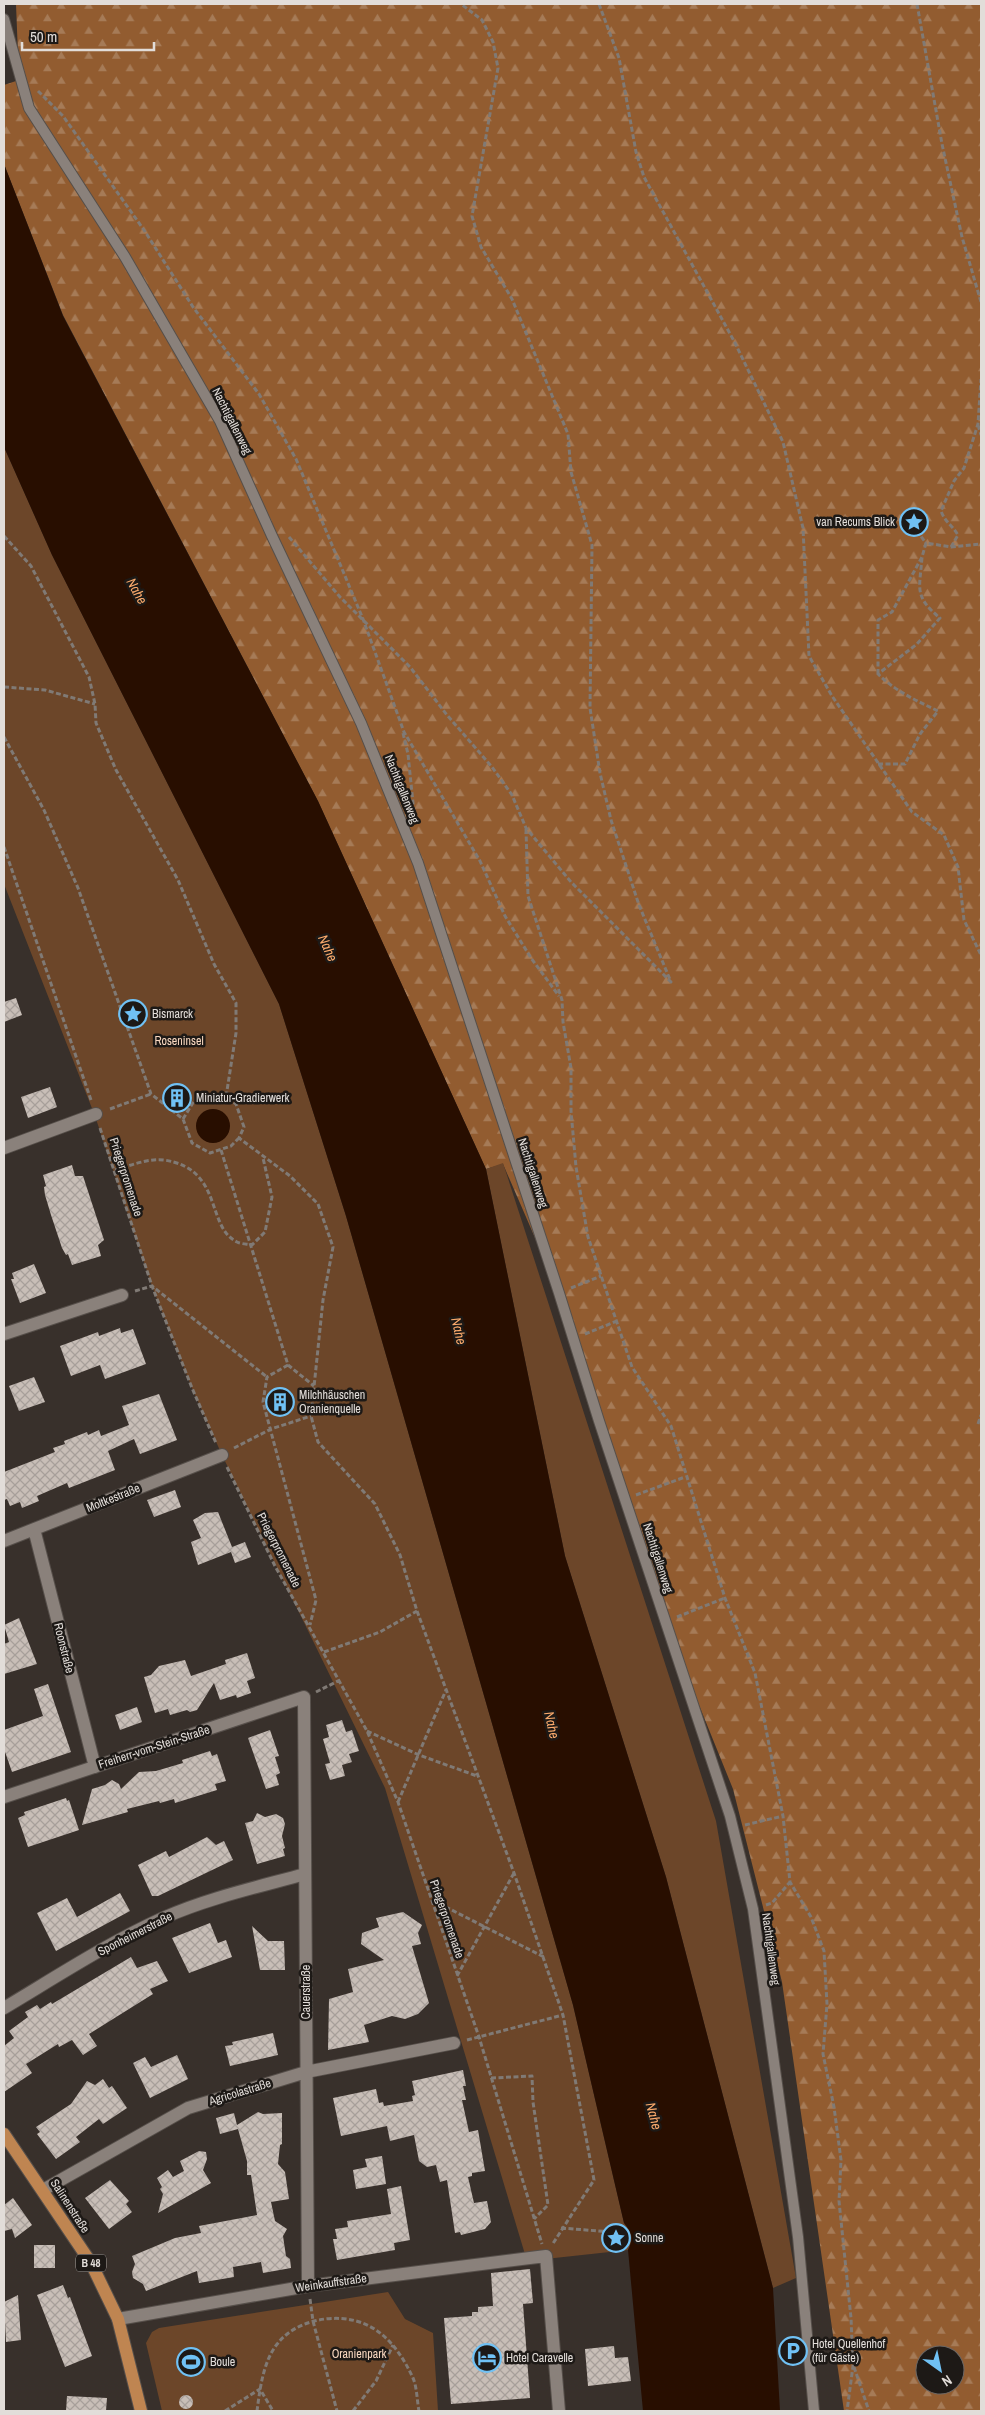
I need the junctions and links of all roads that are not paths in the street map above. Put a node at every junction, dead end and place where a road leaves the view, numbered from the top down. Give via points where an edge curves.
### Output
1 (4, 19) edge
2 (96, 1114) road end
3 (4, 1148) edge
4 (122, 1295) dead end
5 (4, 1334) edge
6 (222, 1455) road end
7 (34, 1529) junction
8 (4, 1541) edge
9 (304, 1697) joint
10 (95, 1767) junction
11 (4, 1797) edge
12 (305, 1874) junction
13 (4, 2008) edge
14 (454, 2042) dead end
15 (306, 2072) junction
16 (4, 2134) edge
17 (44, 2190) junction
18 (308, 2286) junction
19 (118, 2319) junction
20 (141, 2411) edge
21 (559, 2411) edge
22 (814, 2411) edge

1 - 22 lane, Nachtigallenweg via 29,108 125,257 220,421 361,723 418,863 730,1816 753,1908 798,2237
2 - 3 street
4 - 5 street
6 - 7 street, Moltkestraße
7 - 8 street, Moltkestraße
7 - 10 street, Roonstraße
9 - 10 street, Freiherr-vom-Stein-Straße
9 - 12 street, Cauerstraße
10 - 11 street, Freiherr-vom-Stein-Straße
12 - 13 street, Sponheimerstraße via 165,1917 126,1936
12 - 15 street, Cauerstraße
14 - 15 street, Agricolastraße
15 - 17 street, Agricolastraße via 188,2108
15 - 18 street, Cauerstraße
16 - 17 main road, Salinenstraße / B 48
17 - 19 main road, Salinenstraße / B 48 via 91,2263
18 - 19 street, Weinkauffstraße
18 - 21 street, Weinkauffstraße via 546,2256
19 - 20 main road, Salinenstraße / B 48

